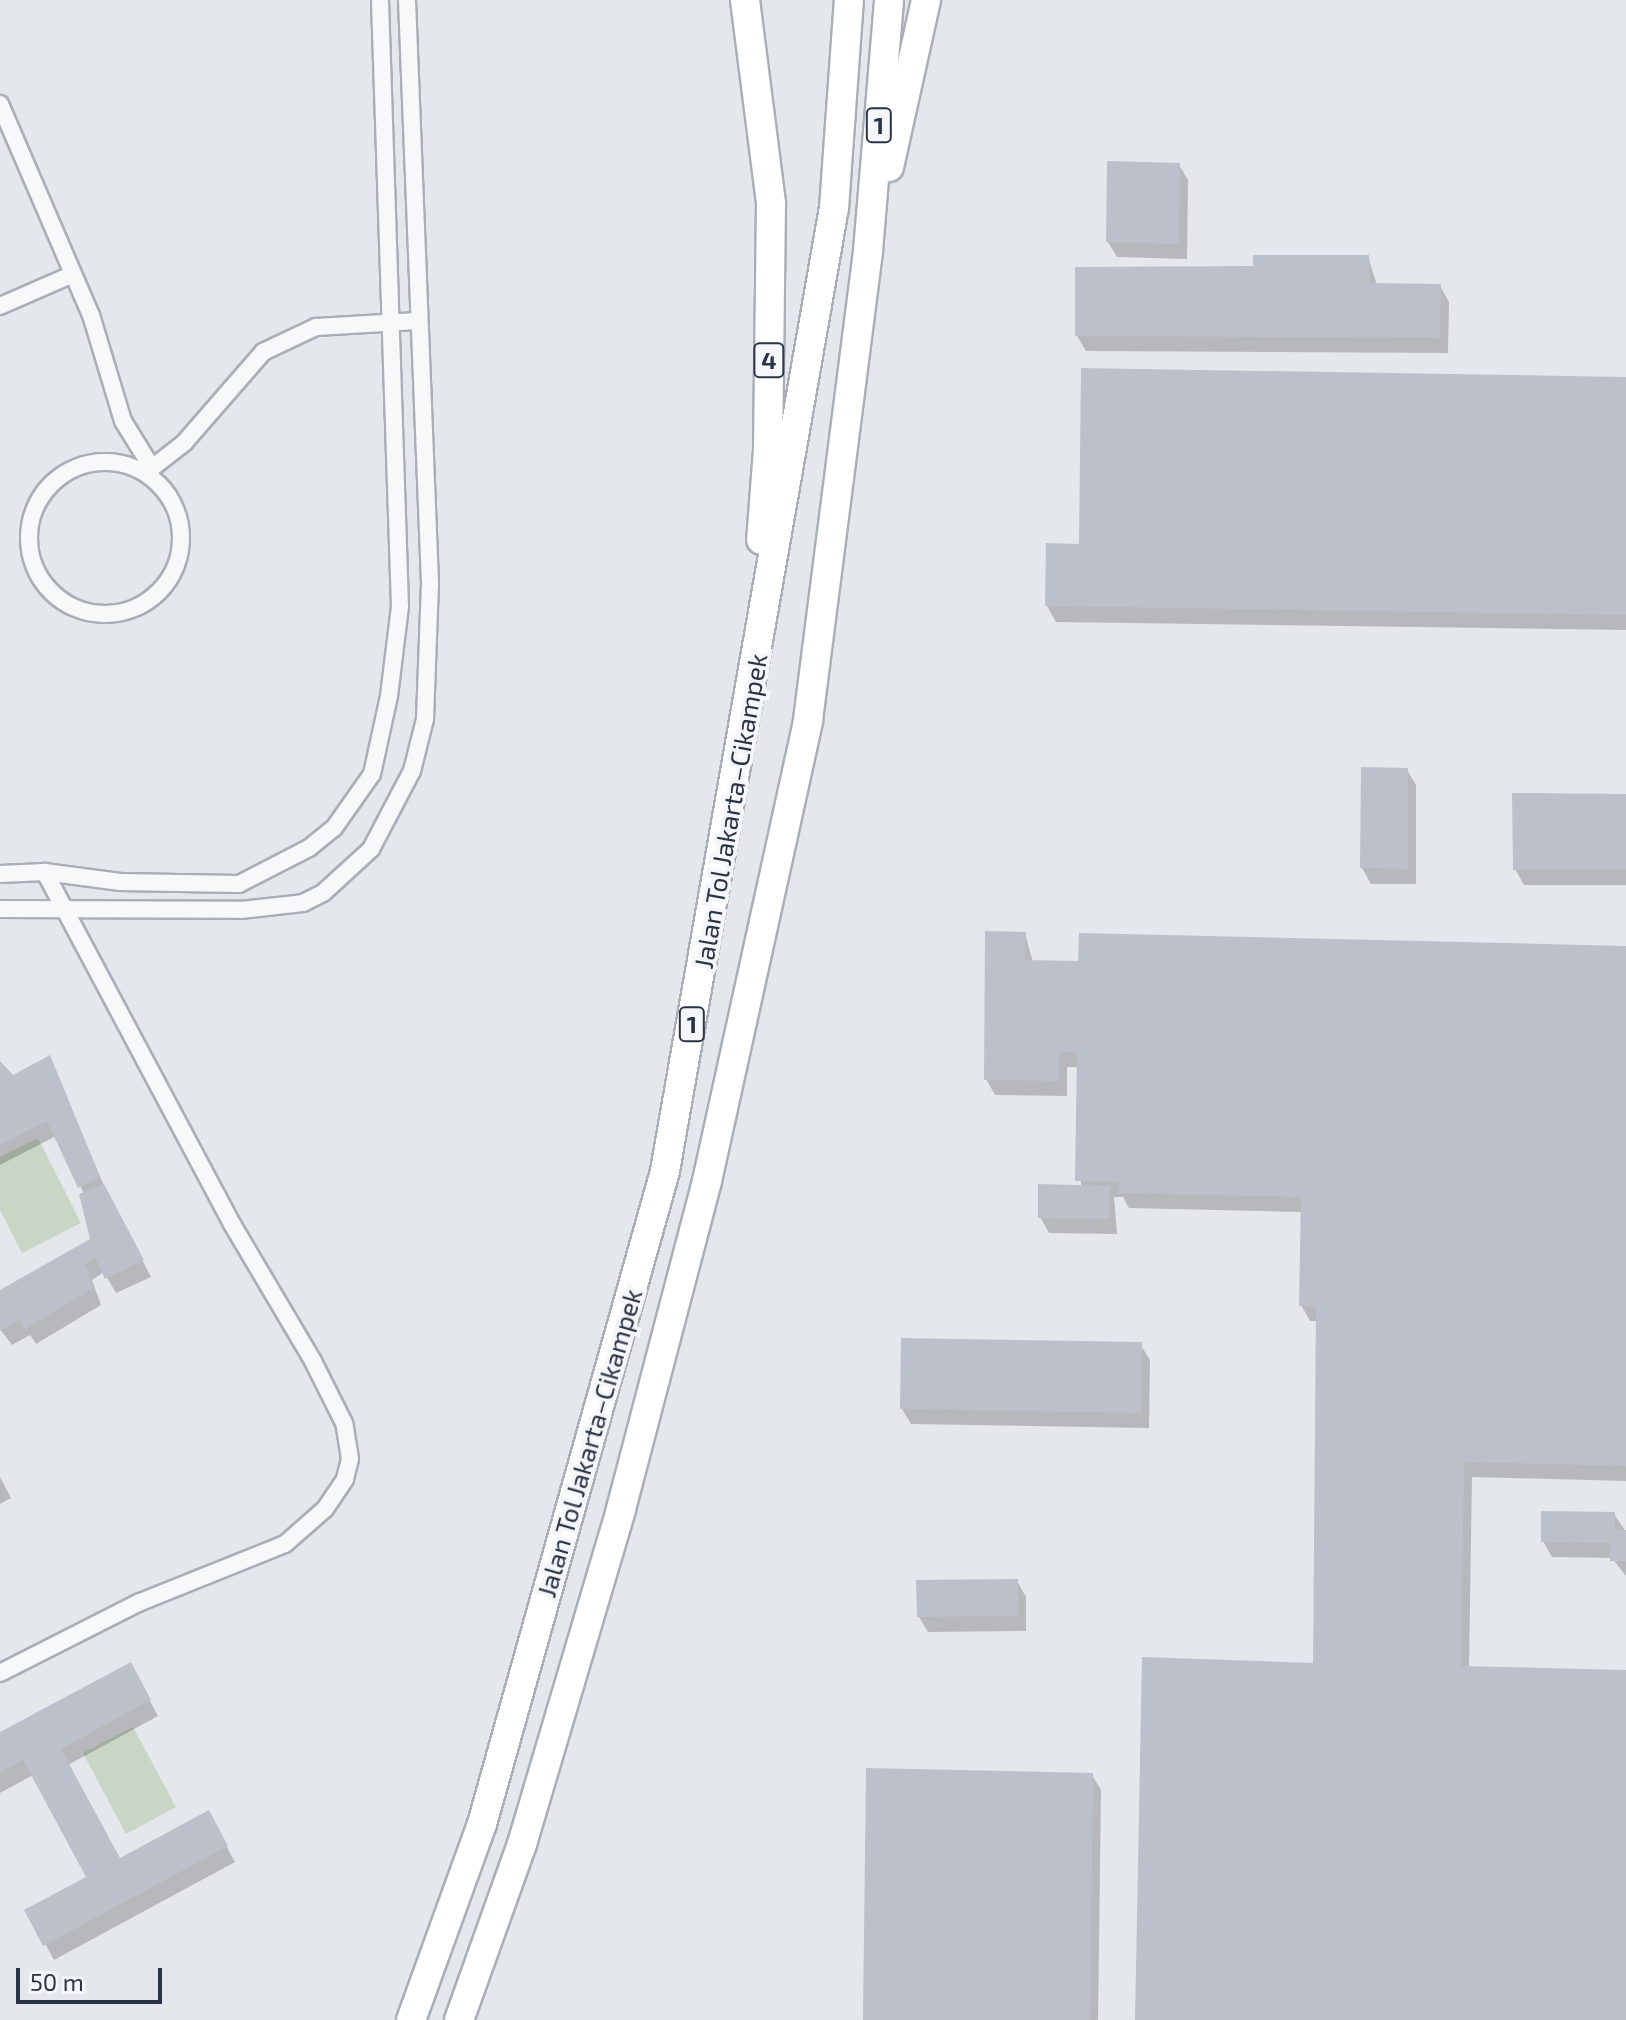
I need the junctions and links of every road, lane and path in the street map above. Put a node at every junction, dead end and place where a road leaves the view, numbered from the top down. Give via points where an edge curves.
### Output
1 (380, 0) edge
2 (407, 0) edge
3 (745, 0) edge
4 (849, 0) edge
5 (889, 0) edge
6 (926, 0) edge
7 (0, 104) edge
8 (5, 130) edge
9 (868, 251) junction
10 (71, 275) junction
11 (0, 306) edge
12 (418, 321) junction
13 (392, 323) junction
14 (152, 473) junction
15 (746, 721) junction
16 (45, 872) junction
17 (0, 874) edge
18 (63, 905) junction
19 (0, 909) edge
20 (0, 1673) edge
21 (411, 2020) edge
22 (459, 2020) edge

1 - 13 street
2 - 12 street
3 - 15 highway, 4 via 771,204 768,450
4 - 15 highway, Jalan Tol Jakarta–Cikampek / 1 via 834,208
5 - 9 highway, Jalan Tol Jakarta–Cikampek / 1
6 - 9 highway via 924,30
7 - 8 street
8 - 10 street
9 - 22 highway, Jalan Tol Jakarta–Cikampek / 1 via 808,720 707,1181 621,1509 527,1829
10 - 11 street
10 - 14 street via 91,315 123,421
12 - 13 street
12 - 18 street via 430,583 425,719 412,771 371,849 323,893 303,903 241,910
13 - 14 street via 316,327 263,352
13 - 16 street via 400,607 372,774 334,828 309,848 239,884 120,882
14 - 14 street via 172,500 181,529 179,559 165,586 143,606 114,615 84,613 57,599 38,576 28,547 30,517 44,490 67,470 95,461
15 - 21 highway, Jalan Tol Jakarta–Cikampek / 1 via 665,1171 482,1824
16 - 17 street
16 - 18 street
18 - 19 street
18 - 20 street via 232,1224 313,1361 344,1423 350,1459 345,1479 325,1509 285,1544 138,1603

